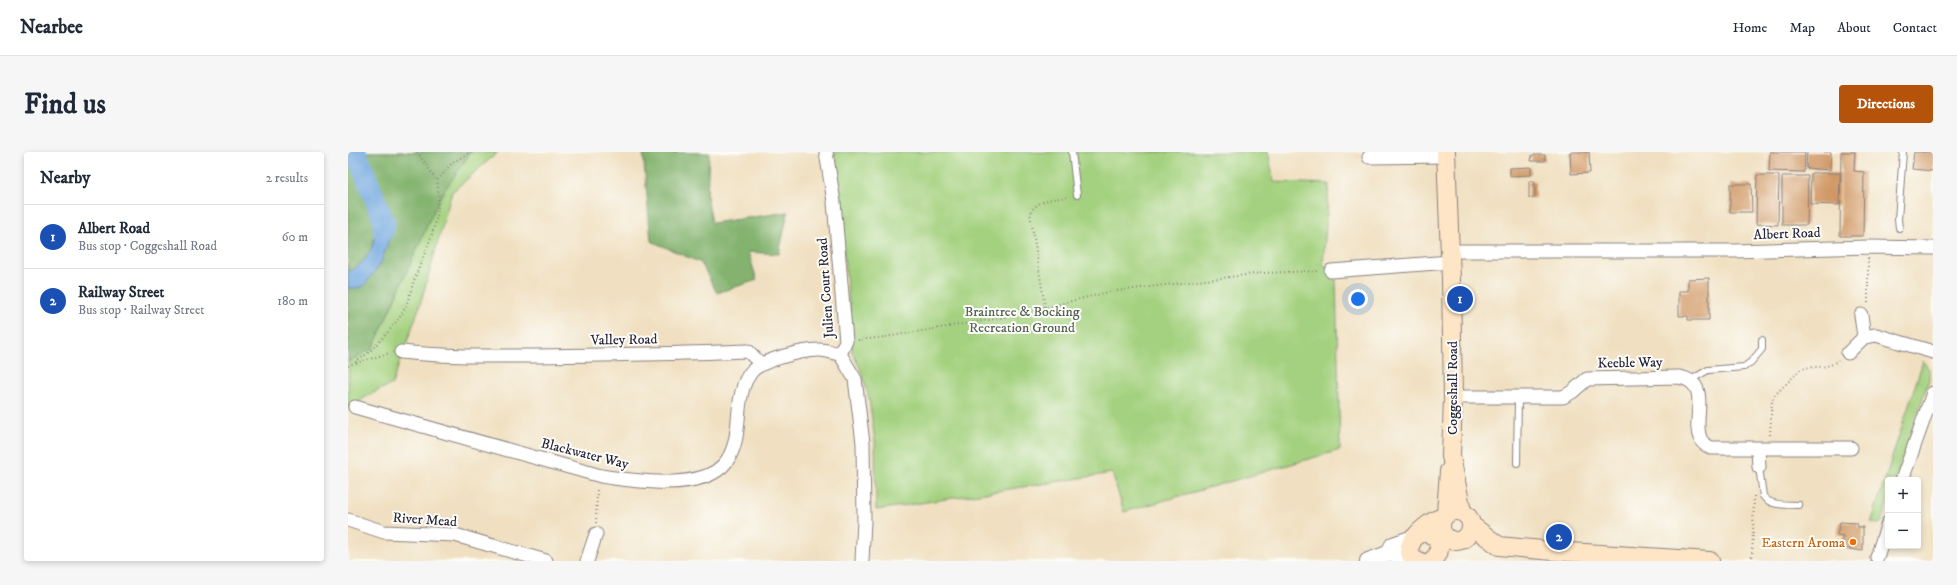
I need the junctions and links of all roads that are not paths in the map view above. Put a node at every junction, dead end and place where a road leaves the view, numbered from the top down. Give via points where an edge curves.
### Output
1 (826, 152) edge
2 (1072, 152) edge
3 (1903, 152) edge
4 (1393, 154) edge
5 (1446, 154) edge
6 (1369, 157) dead end
7 (1077, 195) road end
8 (1899, 228) dead end
9 (1933, 248) edge
10 (1450, 256) junction
11 (1330, 271) road end
12 (1861, 315) road end
13 (1864, 337) junction
14 (1762, 340) dead end
15 (401, 352) road end
16 (1933, 352) edge
17 (1848, 353) road end
18 (840, 354) junction
19 (761, 364) junction
20 (1689, 381) junction
21 (1933, 392) edge
22 (1453, 397) junction
23 (1518, 397) junction
24 (355, 407) dead end
25 (1928, 424) edge
26 (1851, 448) dead end
27 (1764, 449) junction
28 (1517, 463) dead end
29 (1759, 467) joint
30 (1903, 477) edge
31 (1799, 505) dead end
32 (1455, 517) junction
33 (348, 520) edge
34 (1885, 532) edge
35 (596, 534) road end
36 (1459, 543) junction
37 (1496, 545) junction
38 (1426, 553) edge
39 (1877, 556) dead end
40 (1568, 557) edge
41 (546, 561) edge
42 (587, 561) edge
43 (862, 561) edge
44 (1368, 561) edge
45 (1702, 561) edge

1 - 18 street, Julien Court Road via 834,202 846,341
2 - 7 lane
3 - 8 lane
4 - 5 street
4 - 6 street
5 - 10 main road, Coggeshall Road
9 - 10 street, Albert Road via 1868,247
10 - 11 street
10 - 22 main road, Coggeshall Road
12 - 13 street
13 - 16 street via 1883,336
13 - 17 street
14 - 20 lane via 1762,349 1744,367 1708,370
15 - 19 street, Valley Road via 431,355 639,356 748,351
18 - 19 street via 819,350 781,357
18 - 43 street, Julien Court Road via 854,380 863,443
19 - 24 street, Blackwater Way via 751,372 743,388 737,436 726,462 696,480 632,481 597,474
20 - 23 street, Keeble Way via 1679,377 1597,377 1587,379 1563,397
20 - 27 street via 1699,394 1699,434 1702,442 1711,448
21 - 25 street
22 - 23 street, Keeble Way
22 - 32 main road, Coggeshall Road via 1451,456
23 - 28 lane
25 - 30 street
26 - 27 street
27 - 29 street
29 - 31 lane via 1765,500
32 - 36 main road via 1470,533
32 - 36 main road via 1440,526 1449,540
32 - 37 main road
32 - 38 main road via 1433,520
33 - 41 street, River Mead via 384,532 455,535
34 - 39 street
35 - 42 street
36 - 37 main road via 1477,548
36 - 38 main road via 1446,555
37 - 40 main road
38 - 44 street via 1388,554
40 - 45 main road

